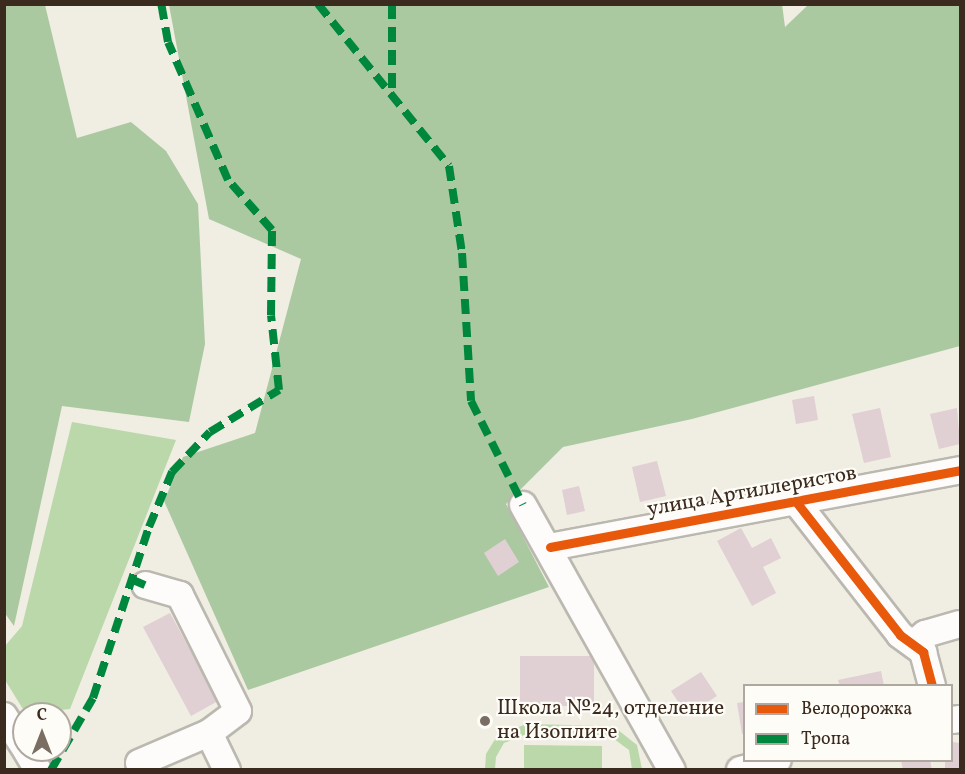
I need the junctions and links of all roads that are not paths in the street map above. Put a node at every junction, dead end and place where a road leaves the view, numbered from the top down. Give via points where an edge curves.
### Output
1 (960, 470) edge
2 (796, 503) junction
3 (523, 505) dead end
4 (550, 547) junction
5 (145, 585) dead end
6 (960, 624) edge
7 (912, 644) junction
8 (931, 684) edge
9 (209, 733) junction
10 (770, 762) edge
11 (136, 767) edge
12 (227, 770) edge
13 (672, 770) edge
14 (740, 770) edge

1 - 2 street, улица Артиллеристов
2 - 4 street, улица Артиллеристов
2 - 7 street via 900,635
3 - 4 street
4 - 13 street via 576,603
5 - 9 street via 180,596 237,711
6 - 7 street via 925,634
7 - 8 street via 922,652
9 - 11 street
9 - 12 street
10 - 14 street

